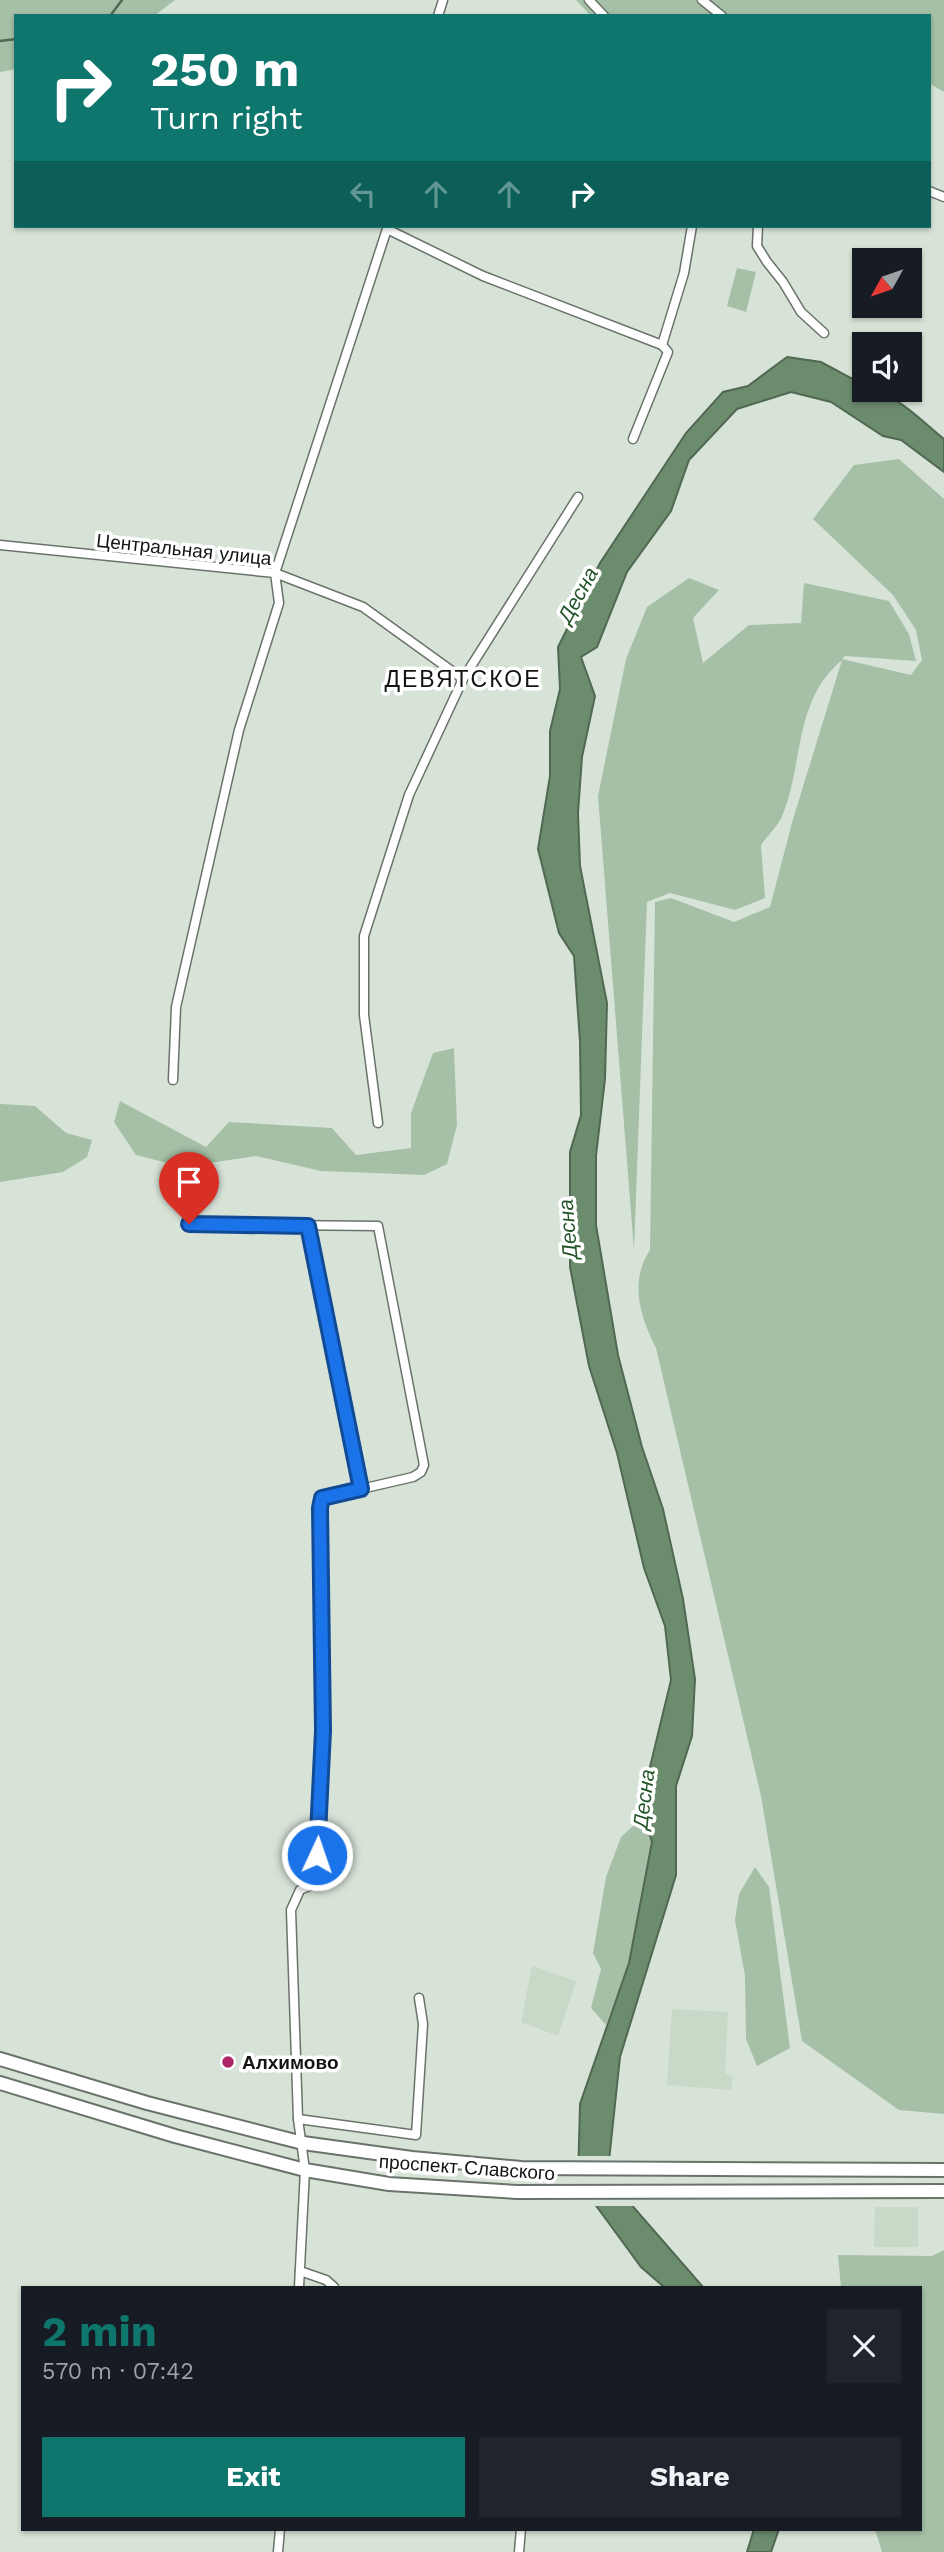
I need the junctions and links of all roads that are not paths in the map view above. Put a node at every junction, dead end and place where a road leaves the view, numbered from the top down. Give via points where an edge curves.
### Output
1 (589, 0) edge
2 (702, 0) edge
3 (602, 14) edge
4 (720, 14) edge
5 (388, 228) edge
6 (390, 228) edge
7 (692, 228) edge
8 (758, 228) edge
9 (824, 332) dead end
10 (662, 345) junction
11 (633, 439) dead end
12 (578, 497) dead end
13 (0, 545) edge
14 (275, 573) junction
15 (463, 679) junction
16 (173, 1080) dead end
17 (378, 1123) dead end
18 (189, 1224) dead end
19 (308, 1226) junction
20 (361, 1489) junction
21 (419, 1998) dead end
22 (0, 2059) edge
23 (0, 2083) edge
24 (298, 2119) junction
25 (303, 2143) junction
26 (305, 2169) junction
27 (944, 2169) edge
28 (944, 2191) edge
29 (300, 2271) junction
30 (299, 2286) edge
31 (333, 2286) edge
32 (279, 2531) edge
33 (521, 2531) edge
34 (278, 2552) edge
35 (519, 2552) edge

1 - 3 street
2 - 4 street
5 - 14 street
6 - 10 street via 483,276
7 - 10 street via 684,273
8 - 9 street via 757,246 767,262 801,313
10 - 11 street via 668,352
12 - 15 street
13 - 14 street, Центральная улица
14 - 15 street, Центральная улица via 363,607
14 - 16 street via 279,603 239,730 176,1007
15 - 17 street via 409,795 364,936 364,1015
18 - 19 street
19 - 20 street
19 - 20 street via 378,1226 424,1465 413,1477
20 - 24 street via 322,1498 320,1508 323,1731 317,1855 309,1886 300,1890 291,1910
21 - 24 street via 423,2024 416,2136
22 - 25 main road, проспект Славского
23 - 26 main road, проспект Славского via 175,2136
24 - 25 street
25 - 26 street
25 - 27 main road, проспект Славского via 520,2168
26 - 28 main road, проспект Славского via 389,2184 516,2192
26 - 29 street
29 - 30 street
29 - 31 street
32 - 34 street
33 - 35 street

